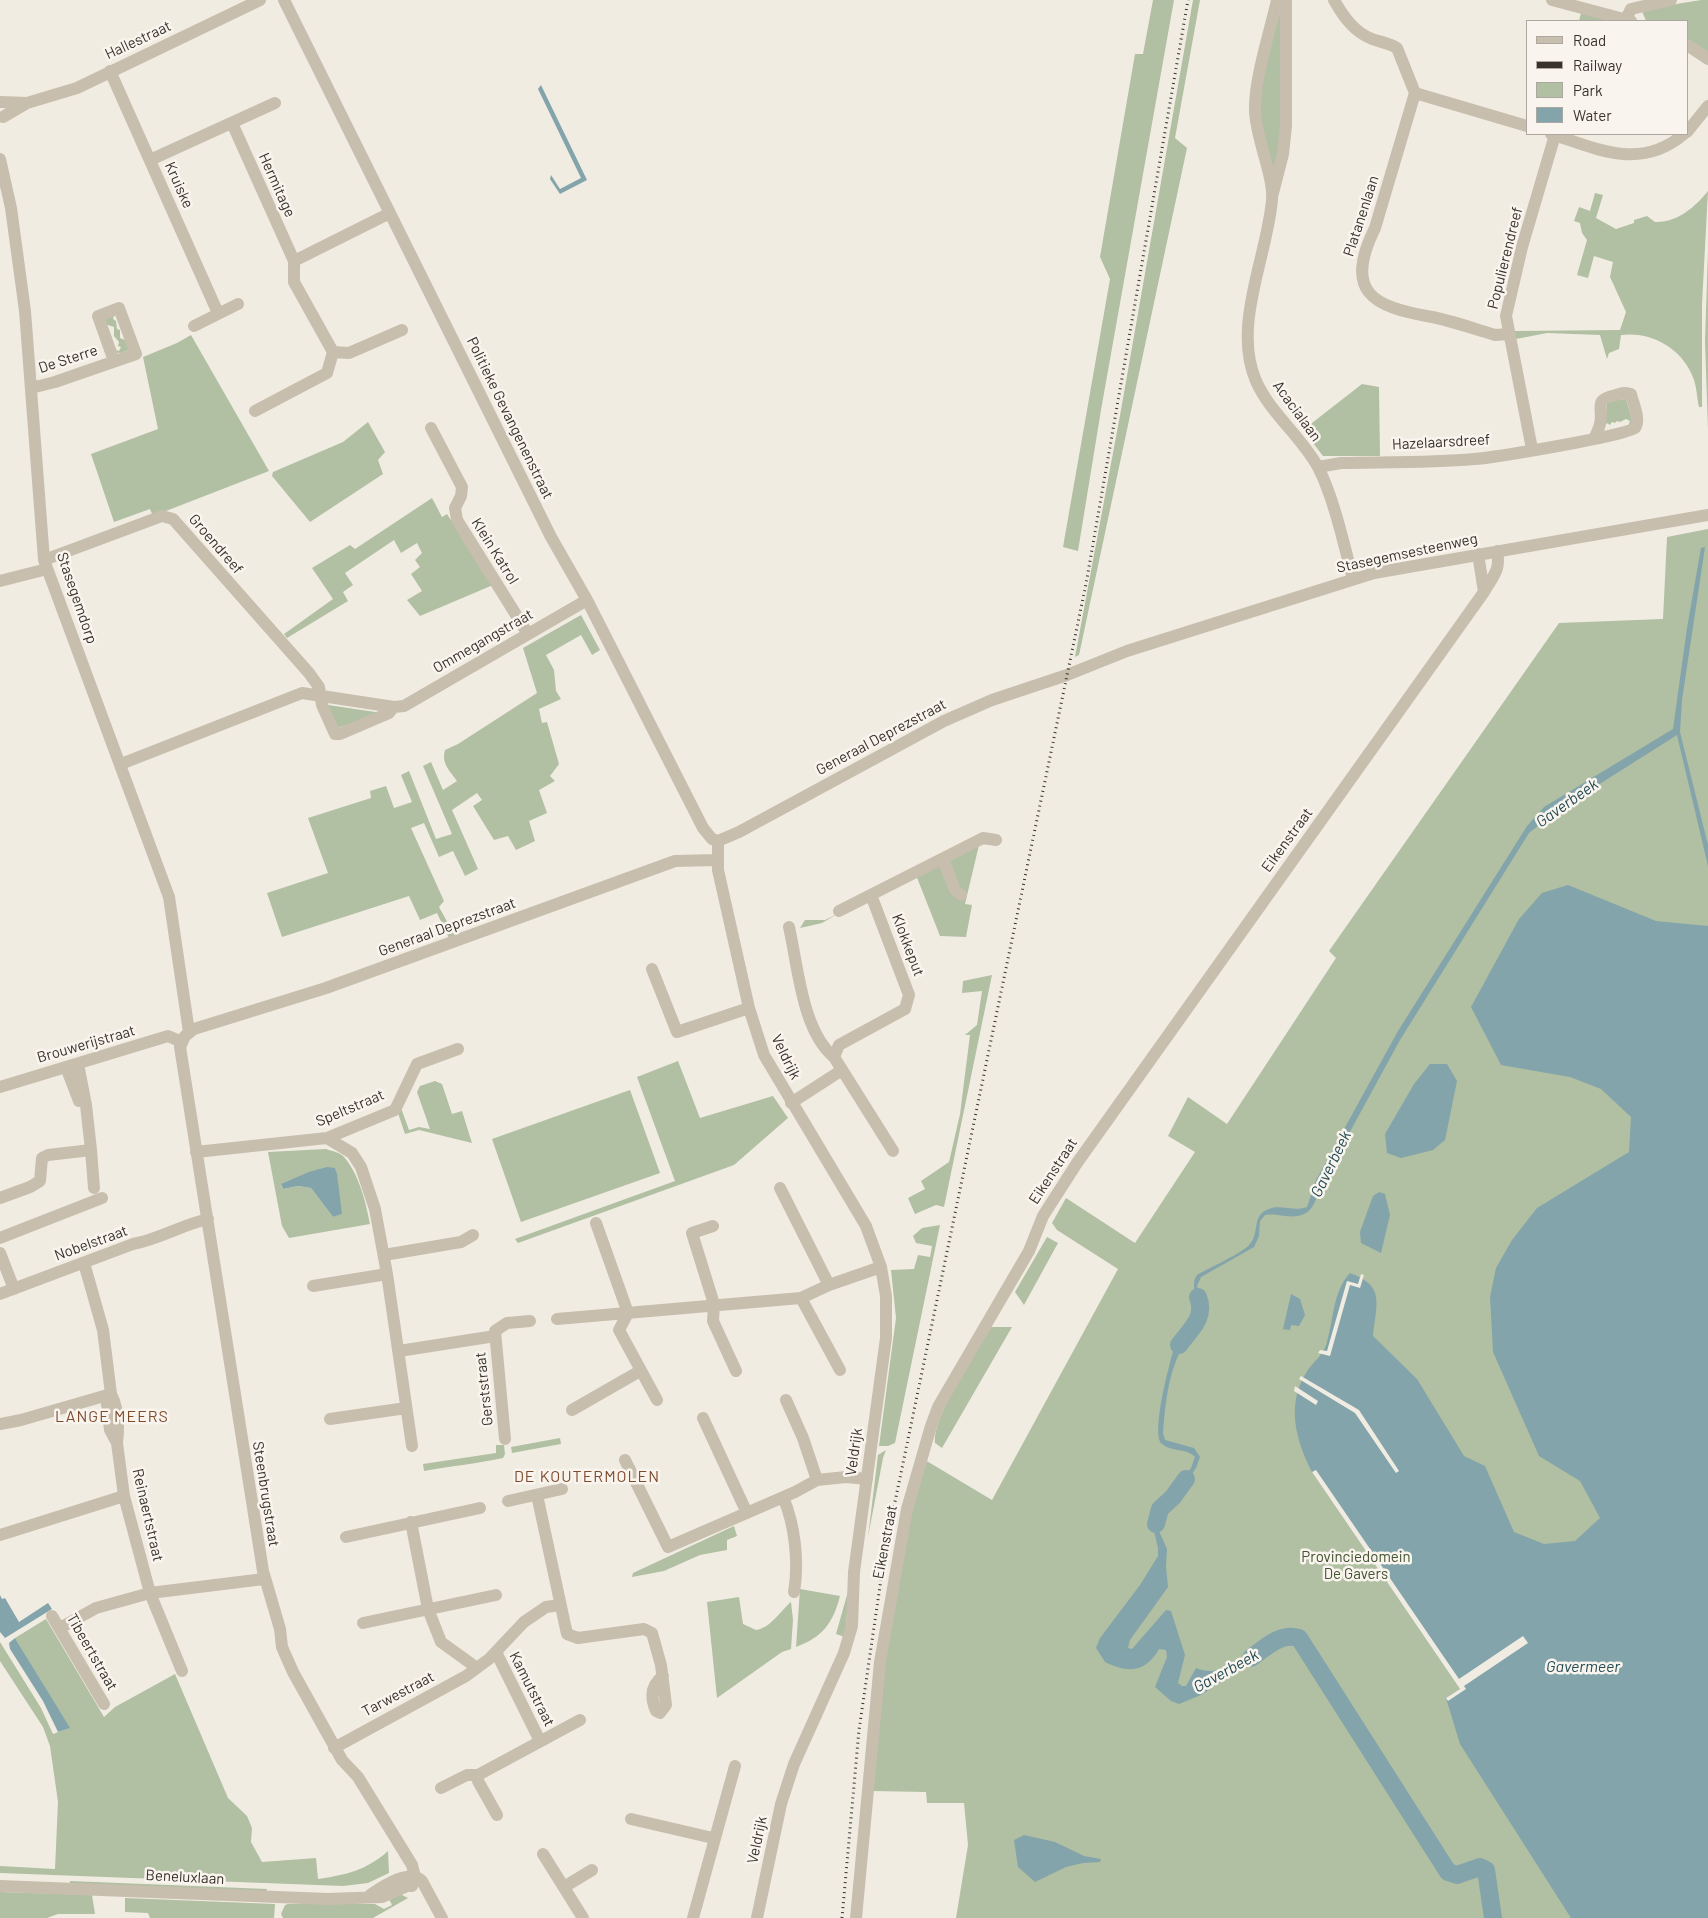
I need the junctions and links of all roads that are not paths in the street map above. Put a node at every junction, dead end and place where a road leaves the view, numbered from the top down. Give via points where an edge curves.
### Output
1 (260, 0) edge
2 (284, 0) edge
3 (1277, 0) edge
4 (1286, 0) edge
5 (1334, 0) edge
6 (1552, 0) edge
7 (1671, 0) edge
8 (1628, 20) edge
9 (1688, 46) edge
10 (1708, 59) edge
11 (110, 71) junction
12 (1415, 93) junction
13 (0, 103) edge
14 (27, 103) junction
15 (275, 103) dead end
16 (1708, 106) edge
17 (1, 120) edge
18 (232, 123) junction
19 (1526, 126) edge
20 (1688, 131) edge
21 (1553, 135) edge
22 (1556, 135) edge
23 (1683, 135) edge
24 (0, 159) edge
25 (150, 160) junction
26 (1272, 198) junction
27 (390, 213) junction
28 (294, 261) junction
29 (238, 304) dead end
30 (218, 313) junction
31 (194, 326) dead end
32 (402, 330) dead end
33 (1508, 334) junction
34 (333, 352) junction
35 (114, 362) dead end
36 (31, 388) junction
37 (255, 411) dead end
38 (431, 428) dead end
39 (1594, 439) dead end
40 (1532, 449) junction
41 (1318, 467) junction
42 (1708, 516) edge
43 (1497, 551) junction
44 (1478, 554) junction
45 (46, 565) junction
46 (1353, 579) junction
47 (0, 580) edge
48 (1484, 592) junction
49 (587, 600) junction
50 (528, 634) junction
51 (1064, 675) joint
52 (321, 696) junction
53 (394, 707) junction
54 (121, 764) junction
55 (996, 840) dead end
56 (718, 841) junction
57 (943, 859) junction
58 (717, 860) junction
59 (871, 895) junction
60 (961, 895) dead end
61 (839, 911) dead end
62 (789, 927) dead end
63 (652, 969) dead end
64 (749, 1008) junction
65 (185, 1037) junction
66 (458, 1049) dead end
67 (834, 1057) junction
68 (72, 1065) junction
69 (842, 1070) junction
70 (0, 1087) edge
71 (791, 1103) junction
72 (327, 1138) junction
73 (90, 1150) junction
74 (893, 1151) dead end
75 (196, 1152) junction
76 (780, 1188) dead end
77 (0, 1198) edge
78 (208, 1219) junction
79 (596, 1223) dead end
80 (713, 1226) dead end
81 (473, 1235) dead end
82 (0, 1238) edge
83 (0, 1253) edge
84 (384, 1255) junction
85 (84, 1263) junction
86 (881, 1267) junction
87 (387, 1274) junction
88 (829, 1285) junction
89 (313, 1286) dead end
90 (14, 1288) junction
91 (0, 1294) edge
92 (801, 1298) junction
93 (714, 1304) junction
94 (628, 1313) junction
95 (557, 1319) dead end
96 (530, 1321) dead end
97 (495, 1336) junction
98 (399, 1351) junction
99 (840, 1370) dead end
100 (640, 1371) junction
101 (736, 1371) dead end
102 (111, 1394) junction
103 (657, 1400) dead end
104 (786, 1400) dead end
105 (406, 1408) junction
106 (572, 1410) dead end
107 (703, 1418) dead end
108 (330, 1419) dead end
109 (0, 1424) edge
110 (505, 1439) dead end
111 (412, 1446) dead end
112 (625, 1460) dead end
113 (867, 1479) junction
114 (817, 1480) junction
115 (562, 1489) dead end
116 (537, 1495) junction
117 (124, 1496) junction
118 (783, 1497) junction
119 (508, 1501) dead end
120 (480, 1508) dead end
121 (747, 1513) junction
122 (411, 1522) junction
123 (0, 1535) edge
124 (346, 1536) dead end
125 (264, 1579) junction
126 (794, 1592) dead end
127 (150, 1593) junction
128 (496, 1595) dead end
129 (560, 1604) junction
130 (428, 1609) junction
131 (52, 1616) dead end
132 (363, 1623) dead end
133 (60, 1628) junction
134 (496, 1652) junction
135 (477, 1668) junction
136 (182, 1671) dead end
137 (663, 1676) dead end
138 (104, 1704) dead end
139 (580, 1720) dead end
140 (540, 1741) junction
141 (334, 1748) junction
142 (735, 1766) dead end
143 (478, 1775) junction
144 (441, 1788) dead end
145 (497, 1815) dead end
146 (631, 1819) dead end
147 (714, 1838) junction
148 (543, 1854) dead end
149 (592, 1870) dead end
150 (414, 1881) junction
151 (0, 1886) edge
152 (564, 1887) junction
153 (442, 1918) edge
154 (583, 1918) edge
155 (693, 1918) edge
156 (756, 1918) edge
157 (856, 1918) edge

1 - 11 street, Hallestraat
2 - 27 street, Politieke Gevangenenstraat
3 - 26 street, Acacialaan via 1255,109 1257,133
4 - 26 street, Acacialaan via 1286,126
5 - 12 street via 1342,15 1356,29 1369,38 1397,48
6 - 8 street
7 - 8 street via 1631,9
9 - 10 street
11 - 14 street, Hallestraat via 77,88
11 - 25 street, Kruiske
12 - 19 street
12 - 33 street, Platanenlaan via 1376,228 1364,256 1362,278 1365,288 1386,305 1495,335
13 - 14 street, Hallestraat
13 - 17 street
14 - 17 street, Hallestraat
15 - 18 street
16 - 20 street
18 - 25 street
18 - 28 street, Hermitage
21 - 33 street, Populierendreef via 1507,304
22 - 23 street via 1612,154 1636,155 1658,151
24 - 36 street, Stasegemdorp via 11,208 24,301
25 - 30 street, Kruiske
26 - 41 street, Acacialaan via 1248,321 1248,349 1256,381 1266,398
27 - 28 street
27 - 49 street, Politieke Gevangenenstraat via 551,537
28 - 34 street, Hermitage via 294,282
29 - 30 street
30 - 31 street
32 - 34 street via 349,353
33 - 40 street, Populierendreef
34 - 37 street via 327,373
35 - 36 street, De Sterre
36 - 45 street, Stasegemdorp
38 - 50 street, Klein Katrol via 462,487 455,508 458,520
39 - 40 street, Hazelaarsdreef
40 - 41 street, Hazelaarsdreef via 1472,460 1341,462
41 - 46 street, Acacialaan
42 - 43 street, Stasegemsesteenweg
43 - 44 street, Stasegemsesteenweg
43 - 48 street, Eikenstraat via 1497,571
44 - 46 street, Stasegemsesteenweg
44 - 48 street
45 - 47 street, Groendreef
45 - 52 street, Groendreef via 162,516 174,519 309,674
45 - 54 street, Stasegemdorp
46 - 51 street, Stasegemsesteenweg via 1118,654
48 - 157 street, Eikenstraat via 1077,1163 1043,1216 1029,1251 938,1407 907,1509 880,1662
49 - 50 street, Ommegangstraat
49 - 56 street, Politieke Gevangenenstraat via 703,828
50 - 53 street, Ommegangstraat via 404,706
51 - 56 street, Generaal Deprezstraat via 944,721
52 - 53 street, Ommegangstraat
52 - 53 street, Ommegangstraat via 335,734 389,713
52 - 54 street, Ommegangstraat via 302,693
54 - 65 street, Stasegemdorp via 169,897
55 - 57 street via 983,838
56 - 58 street, Veldrijk
57 - 59 street
57 - 60 street
58 - 64 street, Veldrijk
58 - 65 street, Generaal Deprezstraat via 674,861 326,988 220,1020
59 - 61 street
59 - 67 street, Klokkeput via 909,1002 905,1009 839,1044
62 - 67 street via 810,1020 825,1049
63 - 64 street via 677,1032
64 - 71 street, Veldrijk via 764,1055
65 - 68 street, Brouwerijstraat via 168,1036
65 - 75 street, Steenbrugstraat via 180,1056 186,1076
66 - 72 street, Speltstraat via 417,1064 395,1110
67 - 69 street
68 - 70 street, Brouwerijstraat
68 - 73 street via 90,1132
69 - 71 street
69 - 74 street
71 - 86 street, Veldrijk via 858,1210
72 - 75 street, Speltstraat
72 - 84 street via 352,1153 361,1167 375,1209
73 - 77 street via 42,1158 40,1181
73 - 82 street via 98,1193
75 - 78 street, Steenbrugstraat
76 - 88 street
78 - 85 street, Nobelstraat
78 - 125 street, Steenbrugstraat
79 - 94 street
80 - 93 street via 692,1233
81 - 84 street via 461,1242
83 - 90 street
84 - 87 street
85 - 90 street, Nobelstraat
85 - 102 street, Reinaertstraat via 103,1330
86 - 88 street
86 - 113 street, Veldrijk via 886,1296 886,1338
87 - 89 street
87 - 98 street
88 - 92 street
90 - 91 street, Nobelstraat
92 - 93 street
92 - 99 street
93 - 94 street
93 - 101 street via 713,1321
94 - 95 street
94 - 100 street via 619,1330
96 - 97 street, Gerststraat via 500,1326
97 - 98 street, Gerststraat
97 - 110 street, Gerststraat
98 - 105 street
100 - 103 street
100 - 106 street
102 - 109 street
102 - 117 street, Reinaertstraat via 107,1404 110,1430 117,1443
104 - 114 street
105 - 108 street
105 - 111 street
107 - 121 street
112 - 121 street via 668,1547
113 - 114 street
113 - 156 street, Veldrijk via 854,1572 850,1637 789,1780
114 - 118 street
115 - 116 street
116 - 119 street
116 - 129 street
117 - 123 street
117 - 127 street, Reinaertstraat
118 - 121 street
118 - 126 street via 796,1557
120 - 122 street
122 - 124 street
122 - 130 street
125 - 127 street
125 - 141 street, Steenbrugstraat via 280,1629 282,1647
127 - 133 street via 96,1608
127 - 136 street, Reinaertstraat
128 - 130 street
129 - 134 street, Tarwestraat via 546,1607 524,1622
129 - 137 street via 567,1634 578,1638 644,1629 652,1633
130 - 132 street
130 - 135 street via 441,1642
131 - 133 street, Tibeertstraat
133 - 138 street, Tibeertstraat
134 - 135 street, Tarwestraat
134 - 140 street, Kamutstraat
135 - 141 street, Tarwestraat
139 - 140 street, Kamutstraat
140 - 143 street, Kamutstraat
141 - 150 street, Steenbrugstraat via 358,1776 412,1865
142 - 147 street
143 - 144 street, Kamutstraat via 466,1774
143 - 145 street via 478,1781
146 - 147 street
147 - 155 street
148 - 152 street
149 - 152 street
150 - 151 street, Beneluxlaan via 394,1881 368,1897 328,1899
150 - 153 street, Steenbrugstraat via 422,1881
152 - 154 street

